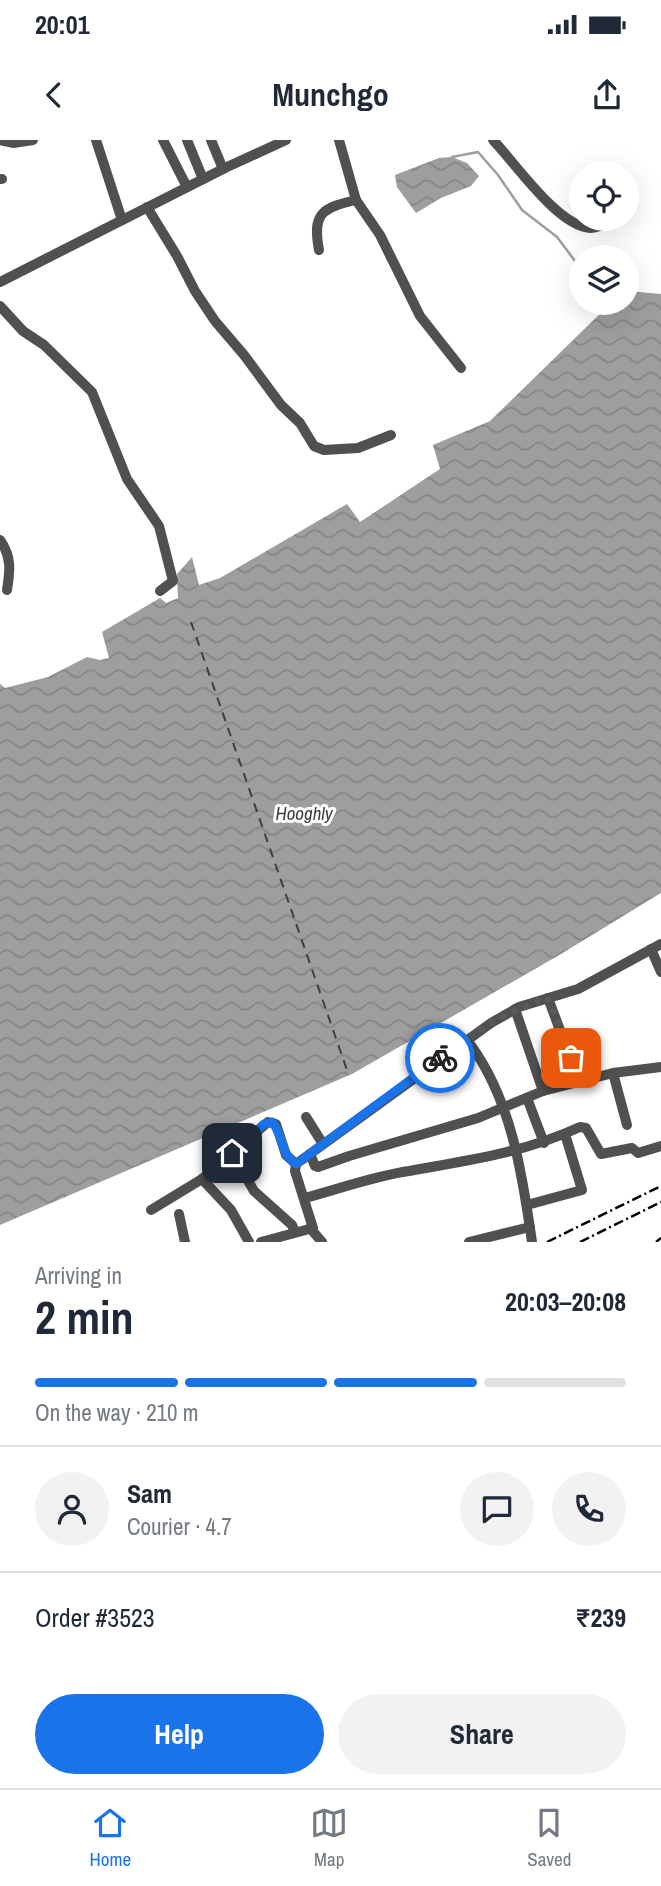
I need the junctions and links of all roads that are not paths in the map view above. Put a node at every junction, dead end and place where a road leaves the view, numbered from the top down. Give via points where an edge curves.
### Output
1 (0, 140) edge
2 (33, 140) edge
3 (96, 140) edge
4 (163, 140) edge
5 (187, 140) edge
6 (211, 140) edge
7 (252, 140) edge
8 (286, 140) edge
9 (339, 140) edge
10 (494, 140) edge
11 (258, 153) junction
12 (223, 169) junction
13 (203, 179) junction
14 (187, 187) junction
15 (356, 200) junction
16 (148, 207) junction
17 (569, 219) edge
18 (122, 220) junction
19 (319, 250) dead end
20 (0, 282) edge
21 (0, 306) edge
22 (461, 369) dead end
23 (391, 435) dead end
24 (0, 540) edge
25 (7, 590) dead end
26 (160, 592) dead end
27 (656, 946) edge
28 (661, 972) edge
29 (548, 998) junction
30 (515, 1009) junction
31 (467, 1040) junction
32 (661, 1066) edge
33 (613, 1073) junction
34 (583, 1079) junction
35 (543, 1091) junction
36 (527, 1098) junction
37 (503, 1107) junction
38 (306, 1117) dead end
39 (627, 1125) dead end
40 (565, 1134) junction
41 (544, 1143) junction
42 (323, 1144) junction
43 (661, 1146) edge
44 (516, 1151) junction
45 (232, 1153) junction
46 (310, 1154) junction
47 (296, 1164) junction
48 (202, 1179) junction
49 (305, 1198) junction
50 (527, 1205) junction
51 (151, 1210) dead end
52 (179, 1214) dead end
53 (530, 1227) junction
54 (310, 1228) junction
55 (292, 1236) edge
56 (185, 1242) edge
57 (249, 1242) edge
58 (261, 1242) edge
59 (322, 1242) edge
60 (469, 1242) edge
61 (532, 1242) edge

1 - 2 street
3 - 18 street
4 - 14 street
5 - 13 street
6 - 12 street
7 - 11 street
8 - 11 street
9 - 15 street
10 - 17 street via 559,214
11 - 12 street
12 - 13 street
13 - 14 street
14 - 16 street
15 - 19 street via 320,214 315,230
15 - 22 street via 380,235 420,316
16 - 18 street
16 - 23 street via 215,321 314,446 324,450 358,447
18 - 20 street
21 - 26 street via 97,400 127,478 159,526 173,581
24 - 25 street via 10,566
27 - 28 street
27 - 29 street via 578,989
29 - 30 street
29 - 34 street
30 - 31 street
30 - 35 street
31 - 37 street via 496,1086
31 - 42 street
32 - 33 street
33 - 34 street
33 - 39 street
34 - 35 street
35 - 36 street
36 - 37 street
36 - 41 street
37 - 44 street
37 - 46 street via 318,1167
38 - 42 street
40 - 41 street
40 - 43 street via 586,1128 604,1154 632,1149 638,1153
40 - 50 street via 583,1190
41 - 44 street
42 - 46 street
44 - 49 street via 407,1171
44 - 50 street
45 - 47 street via 272,1122 286,1155
45 - 48 street
45 - 55 street via 254,1191 292,1225
46 - 47 street
47 - 49 street
48 - 51 street
48 - 57 street via 231,1210
49 - 54 street
50 - 53 street
52 - 56 street
53 - 60 street
53 - 61 street
54 - 55 street
54 - 59 street
55 - 58 street

